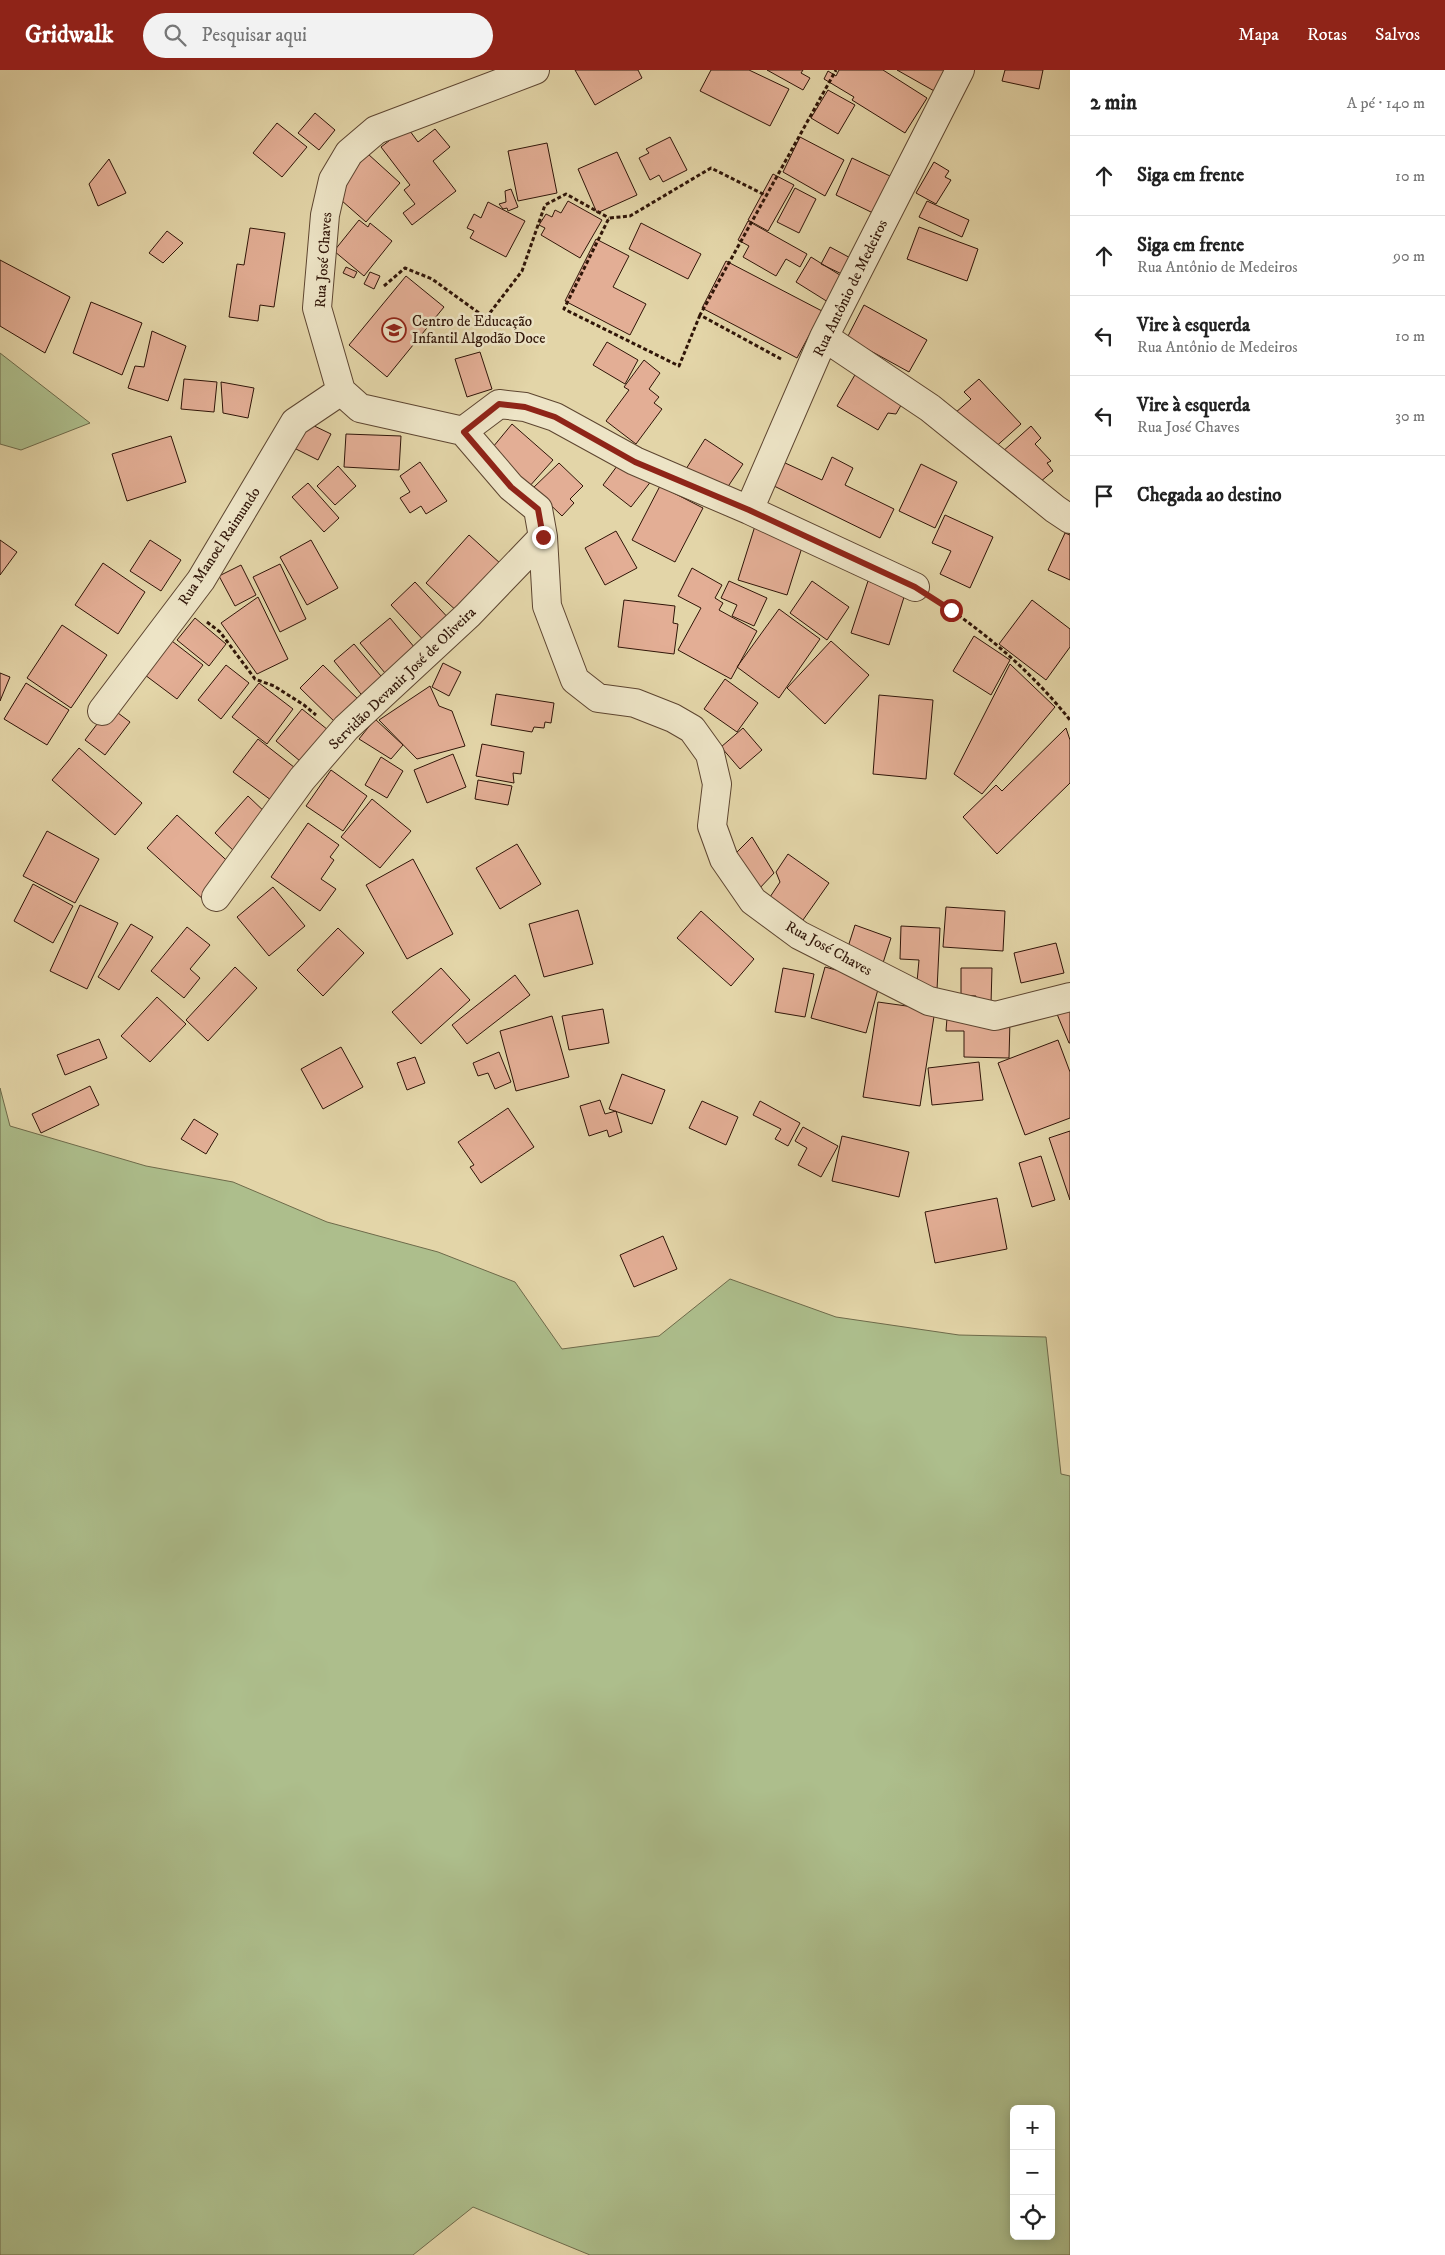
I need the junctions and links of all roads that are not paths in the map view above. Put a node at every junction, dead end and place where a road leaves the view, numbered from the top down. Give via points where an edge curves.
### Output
1 (535, 70) edge
2 (960, 70) edge
3 (824, 337) junction
4 (341, 391) junction
5 (464, 432) junction
6 (749, 510) junction
7 (1070, 519) edge
8 (543, 537) junction
9 (915, 587) road end
10 (102, 711) dead end
11 (216, 897) dead end
12 (1070, 997) edge

1 - 4 street, Rua José Chaves via 376,130 349,153 333,180 325,215 317,308
2 - 3 street, Rua Antônio de Medeiros
3 - 6 street, Rua Antônio de Medeiros
3 - 7 street via 930,408
4 - 5 street via 360,408
4 - 10 street, Rua Manoel Raimundo via 295,422 201,580
5 - 6 street via 499,404 525,407 555,417 635,462
5 - 8 street, Rua José Chaves via 511,487 538,509
6 - 9 street
8 - 11 street, Servidão Devanir José de Oliveira via 468,615 346,728 302,779
8 - 12 street, Rua José Chaves via 547,606 575,680 598,698 635,703 692,729 710,754 717,784 712,826 724,859 753,901 799,935 929,1001 995,1016

